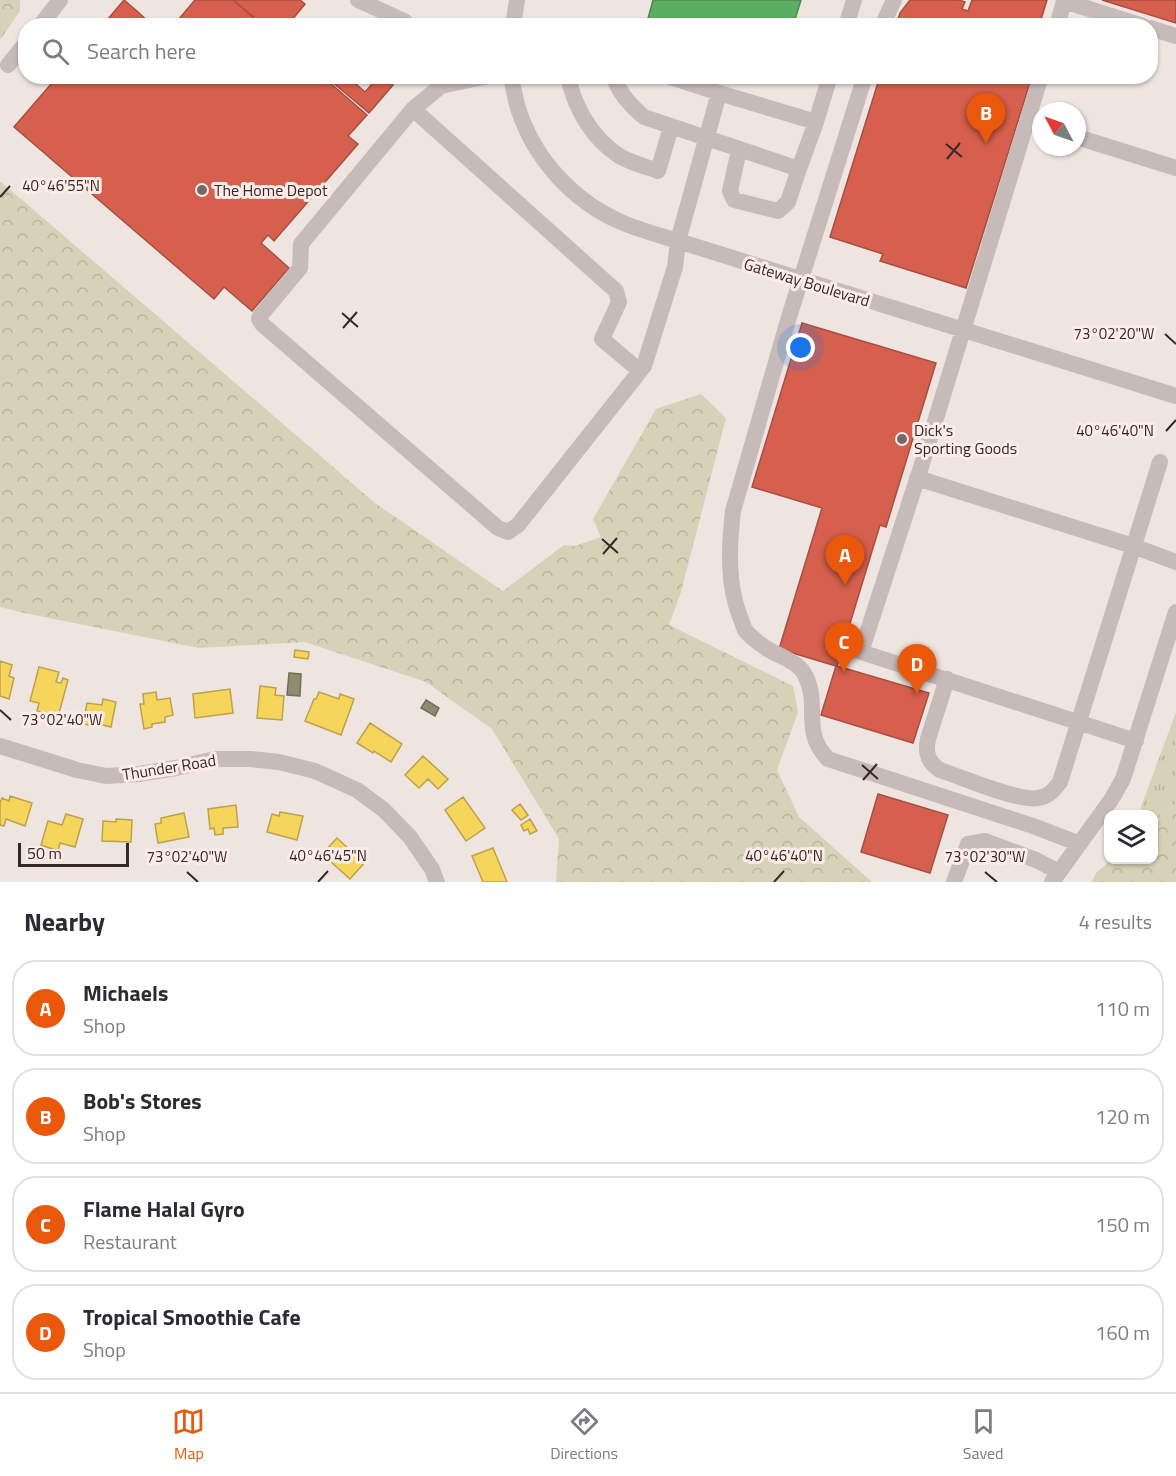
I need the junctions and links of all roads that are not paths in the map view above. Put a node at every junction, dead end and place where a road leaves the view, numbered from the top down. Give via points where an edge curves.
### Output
1 (60, 0) edge
2 (358, 0) edge
3 (518, 0) edge
4 (854, 0) edge
5 (894, 0) edge
6 (46, 18) edge
7 (397, 18) edge
8 (515, 18) edge
9 (848, 18) edge
10 (885, 18) edge
11 (1059, 18) edge
12 (1118, 18) edge
13 (1158, 30) edge
14 (1176, 36) edge
15 (18, 53) edge
16 (8, 65) dead end
17 (447, 84) edge
18 (513, 84) edge
19 (570, 84) edge
20 (616, 84) edge
21 (691, 84) edge
22 (828, 84) edge
23 (862, 84) edge
24 (1040, 84) edge
25 (719, 93) junction
26 (1037, 102) edge
27 (413, 110) junction
28 (816, 122) junction
29 (671, 127) junction
30 (1032, 129) edge
31 (707, 139) junction
32 (1086, 140) edge
33 (739, 150) junction
34 (1176, 168) edge
35 (799, 169) junction
36 (678, 241) junction
37 (801, 280) junction
38 (963, 330) junction
39 (640, 371) junction
40 (1176, 396) edge
41 (1160, 462) dead end
42 (917, 478) junction
43 (1132, 546) junction
44 (1176, 562) edge
45 (1176, 612) edge
46 (947, 679) junction
47 (1078, 722) junction
48 (1136, 741) junction
49 (0, 746) edge
50 (1080, 844) junction
51 (1056, 877) edge
52 (437, 882) edge
53 (954, 882) edge

1 - 6 street
2 - 7 street
3 - 8 street
4 - 9 street
5 - 10 street
11 - 12 street via 1064,1
13 - 14 street
15 - 16 street
17 - 27 street
18 - 36 street, Gateway Boulevard via 525,127 545,160 572,191 620,221
19 - 29 street via 585,120 604,144 620,156 658,171
20 - 29 street via 630,106 644,117
21 - 25 street
22 - 28 street
23 - 37 street
24 - 26 street
25 - 28 street
25 - 31 street
27 - 39 street via 616,291 619,302 602,339
27 - 39 street via 301,244 300,268 260,316 262,324 498,528 508,532 518,525
28 - 35 street
29 - 31 street
30 - 38 street
31 - 33 street
31 - 36 street
32 - 34 street
33 - 35 street
33 - 35 street via 729,191 734,200 778,211 788,202
36 - 37 street, Gateway Boulevard
36 - 39 street via 675,267
37 - 38 street, Gateway Boulevard
37 - 50 street via 733,511 731,574 735,604 745,630 803,671 811,687 815,739 828,759
38 - 40 street, Gateway Boulevard
38 - 42 street
41 - 43 street
42 - 43 street
42 - 46 street via 861,652
43 - 44 street
43 - 47 street
45 - 48 street
46 - 47 street
46 - 47 street via 928,739 928,758 940,770 1018,797 1037,799 1054,790
47 - 48 street
48 - 50 street via 1118,789
49 - 52 street, Thunder Road via 106,776 215,759 279,762 315,771 357,790 384,810 410,837
50 - 51 street
51 - 53 street via 1036,860 985,841 968,844

